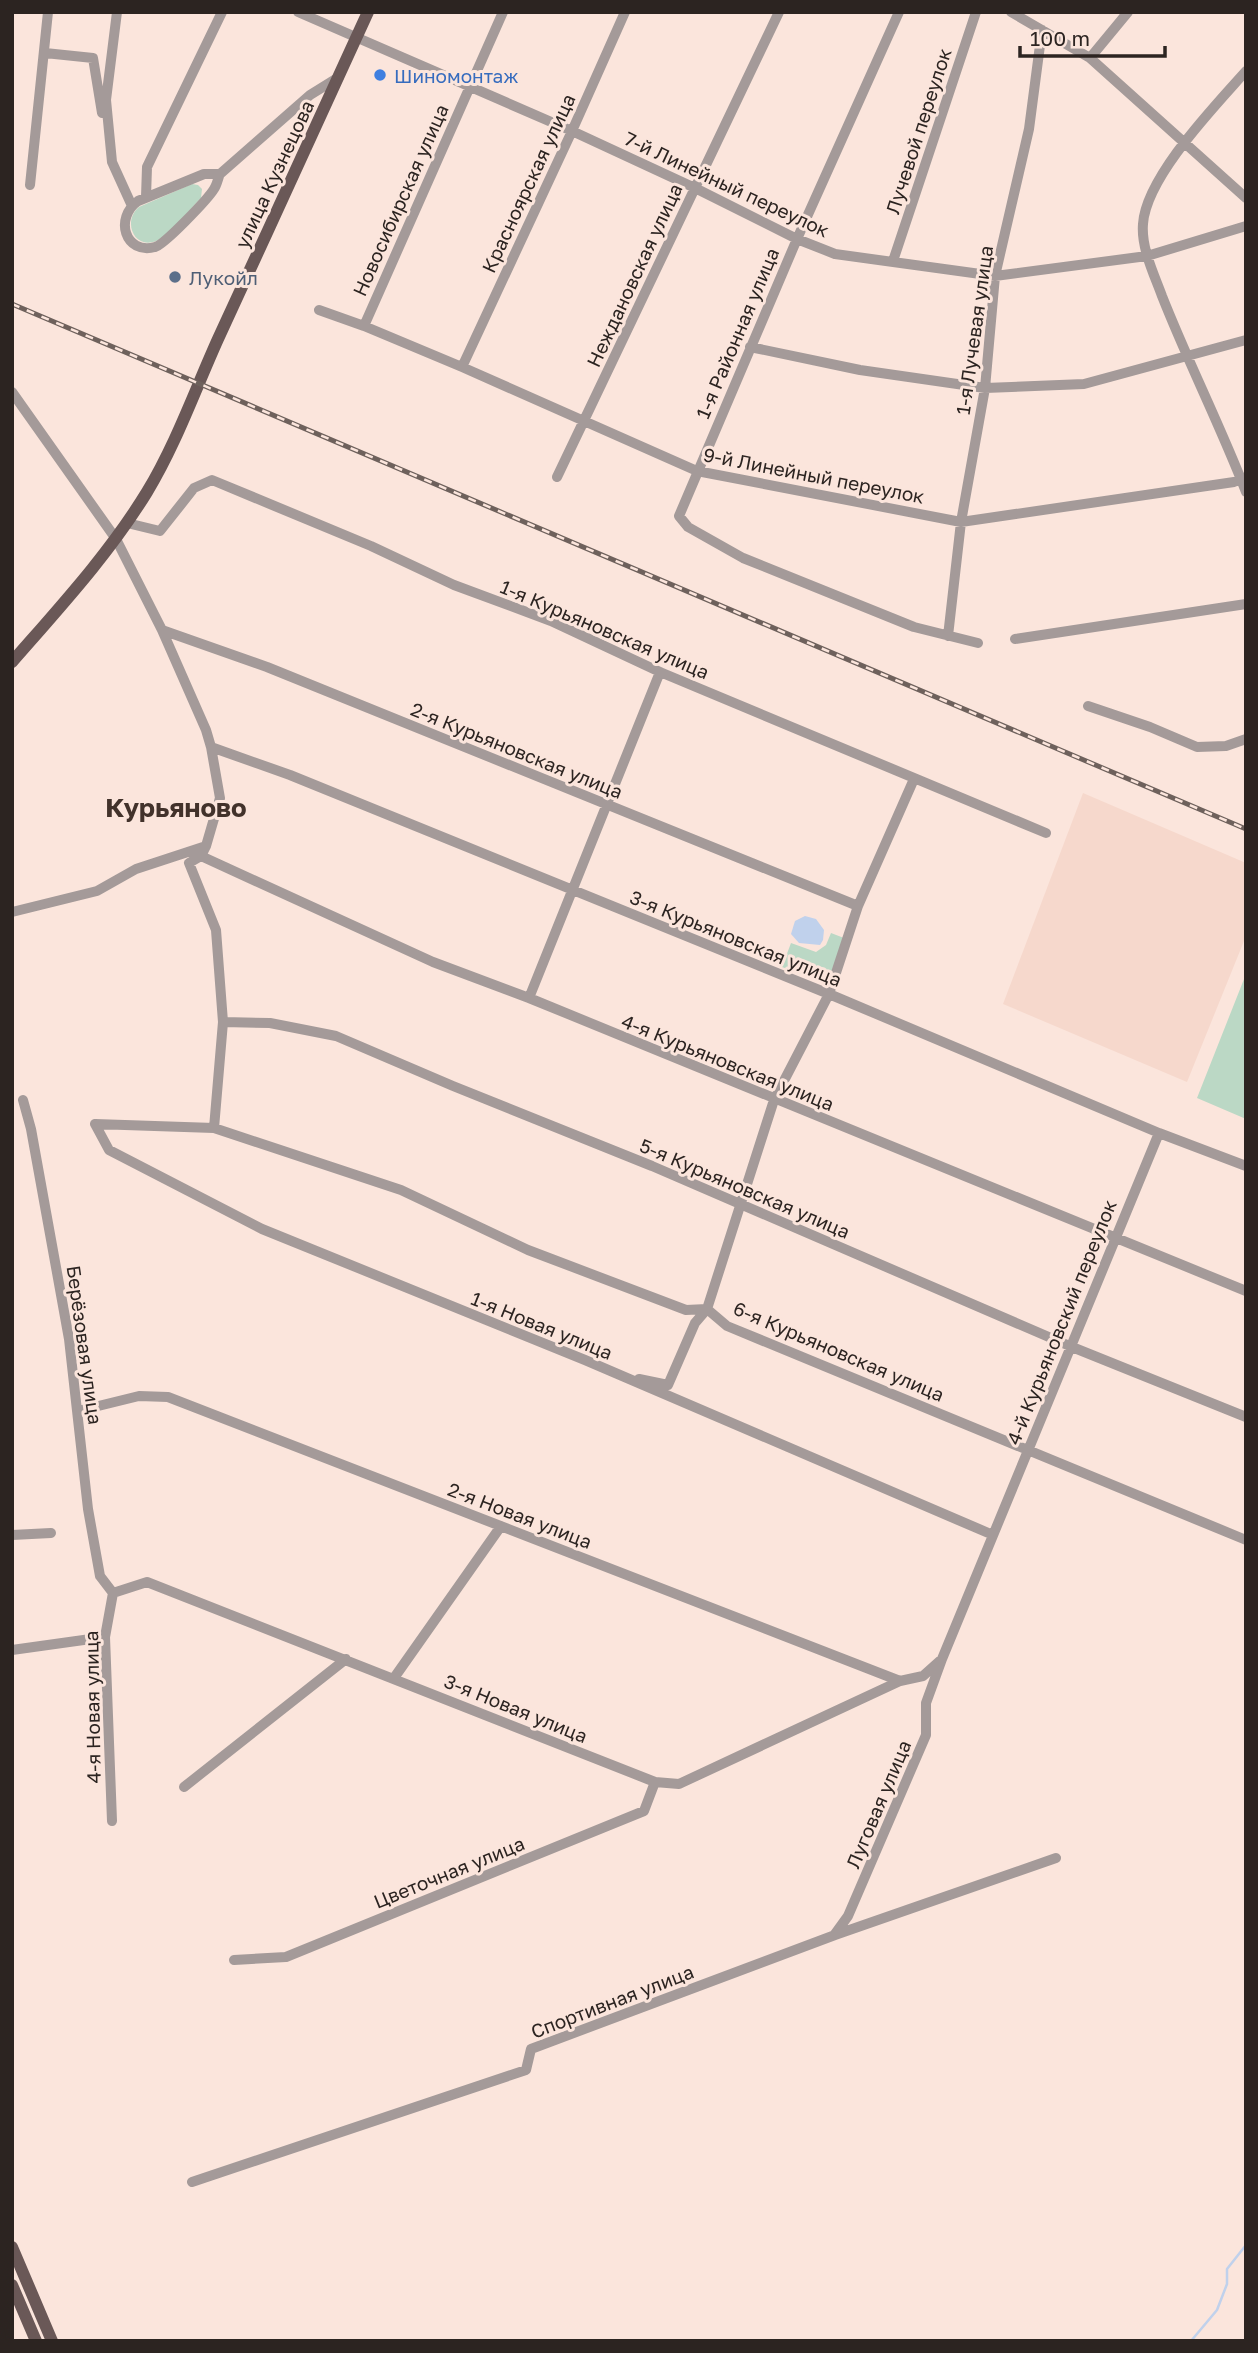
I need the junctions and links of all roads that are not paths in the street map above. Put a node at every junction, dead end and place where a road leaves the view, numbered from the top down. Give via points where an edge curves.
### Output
1 (48, 12) edge
2 (117, 12) edge
3 (222, 12) edge
4 (298, 12) edge
5 (368, 12) edge
6 (503, 12) edge
7 (625, 12) edge
8 (779, 12) edge
9 (899, 12) edge
10 (976, 12) edge
11 (1012, 12) edge
12 (1128, 12) edge
13 (1042, 30) junction
14 (357, 38) junction
15 (45, 53) junction
16 (1090, 58) junction
17 (1246, 71) edge
18 (339, 77) junction
19 (469, 87) junction
20 (572, 131) junction
21 (1183, 143) junction
22 (112, 162) junction
23 (220, 174) junction
24 (30, 186) dead end
25 (695, 188) junction
26 (146, 197) junction
27 (1246, 198) edge
28 (132, 206) junction
29 (1246, 226) edge
30 (797, 239) junction
31 (1147, 256) junction
32 (893, 261) junction
33 (995, 276) junction
34 (319, 310) dead end
35 (364, 326) junction
36 (1246, 340) edge
37 (750, 347) junction
38 (1186, 356) junction
39 (461, 367) junction
40 (985, 388) junction
41 (12, 392) edge
42 (583, 423) junction
43 (697, 471) junction
44 (557, 477) dead end
45 (1243, 478) edge
46 (1246, 492) edge
47 (961, 522) junction
48 (127, 523) junction
49 (116, 539) junction
50 (1246, 604) edge
51 (162, 630) junction
52 (948, 636) junction
53 (1015, 639) dead end
54 (978, 643) dead end
55 (12, 662) edge
56 (660, 673) junction
57 (1088, 706) dead end
58 (1246, 739) edge
59 (211, 747) junction
60 (914, 779) junction
61 (606, 805) junction
62 (1046, 833) dead end
63 (204, 851) junction
64 (573, 891) junction
65 (858, 906) junction
66 (12, 912) edge
67 (829, 994) junction
68 (528, 998) junction
69 (223, 1022) junction
70 (23, 1100) dead end
71 (774, 1100) junction
72 (95, 1124) joint
73 (214, 1128) junction
74 (1159, 1133) junction
75 (1246, 1166) edge
76 (739, 1204) junction
77 (1115, 1239) junction
78 (1246, 1291) edge
79 (707, 1309) junction
80 (1072, 1347) junction
81 (620, 1376) junction
82 (78, 1411) junction
83 (1246, 1418) edge
84 (1027, 1450) junction
85 (501, 1526) junction
86 (995, 1530) junction
87 (51, 1533) dead end
88 (12, 1535) edge
89 (1246, 1540) edge
90 (113, 1593) junction
91 (105, 1637) junction
92 (12, 1650) edge
93 (346, 1659) junction
94 (942, 1659) junction
95 (394, 1678) junction
96 (900, 1681) junction
97 (655, 1782) junction
98 (184, 1787) dead end
99 (112, 1821) dead end
100 (1056, 1858) dead end
101 (835, 1935) junction
102 (234, 1960) dead end
103 (192, 2182) dead end
104 (12, 2247) edge
105 (12, 2286) edge
106 (36, 2341) edge
107 (52, 2341) edge

1 - 15 street
2 - 22 street via 106,100
3 - 26 street via 147,167
4 - 14 street, 7-й Линейный переулок
5 - 14 main road, улица Кузнецова
6 - 19 street, Новосибирская улица
7 - 20 street, Красноярская улица
8 - 25 street, Неждановская улица
9 - 30 street, 1-я Районная улица
10 - 32 street, Лучевой переулок
11 - 13 street
12 - 16 street
13 - 16 street
13 - 33 street, 1-я Лучевая улица via 1029,129
14 - 18 main road, улица Кузнецова
14 - 19 street, 7-й Линейный переулок
15 - 22 street via 93,58
15 - 24 street
16 - 21 street
17 - 21 street
18 - 23 street via 310,95
18 - 48 main road, улица Кузнецова via 180,429
19 - 20 street, 7-й Линейный переулок
19 - 35 street, Новосибирская улица
20 - 25 street, 7-й Линейный переулок
20 - 39 street, Красноярская улица
21 - 27 street
21 - 31 street via 1152,195 1143,224
22 - 28 street
23 - 26 street via 204,174
23 - 28 street via 214,189 155,247 139,246 127,235 124,220
25 - 30 street, 7-й Линейный переулок
25 - 42 street, Неждановская улица
26 - 28 street
29 - 31 street, 7-й Линейный переулок
30 - 32 street, 7-й Линейный переулок via 835,254
30 - 37 street, 1-я Районная улица
31 - 33 street, 7-й Линейный переулок
31 - 38 street
32 - 33 street, 7-й Линейный переулок
33 - 40 street, 1-я Лучевая улица
34 - 35 street, 9-й Линейный переулок
35 - 39 street, 9-й Линейный переулок
36 - 38 street
37 - 40 street via 860,370
37 - 43 street, 1-я Районная улица
38 - 40 street via 1084,384
38 - 45 street
39 - 42 street, 9-й Линейный переулок
40 - 47 street, 1-я Лучевая улица
41 - 49 street
42 - 43 street, 9-й Линейный переулок
42 - 44 street, Неждановская улица
43 - 47 street, 9-й Линейный переулок
43 - 52 street, 1-я Районная улица via 679,516 688,527 743,558 914,627
45 - 46 street
45 - 47 street, 9-й Линейный переулок
47 - 52 street, 1-я Лучевая улица
48 - 49 main road, улица Кузнецова
48 - 56 street, 1-я Курьяновская улица via 160,531 194,488 212,480 454,585 551,621
49 - 51 street
49 - 55 main road, улица Кузнецова
50 - 53 street
51 - 59 street
51 - 61 street, 2-я Курьяновская улица via 268,667
52 - 54 street
56 - 60 street, 1-я Курьяновская улица
56 - 61 street
57 - 58 street via 1197,747 1226,746
59 - 63 street via 220,798
59 - 64 street, 3-я Курьяновская улица
60 - 62 street, 1-я Курьяновская улица
60 - 65 street
61 - 64 street
61 - 65 street, 2-я Курьяновская улица
63 - 66 street via 136,869 97,891
63 - 68 street, 4-я Курьяновская улица via 433,962
63 - 69 street via 189,863 216,930
64 - 67 street, 3-я Курьяновская улица
64 - 68 street
65 - 67 street
67 - 71 street
67 - 74 street, 3-я Курьяновская улица
68 - 71 street, 4-я Курьяновская улица
69 - 73 street
69 - 76 street, 5-я Курьяновская улица via 270,1023 336,1036
70 - 82 street, Берёзовая улица via 69,1339
71 - 76 street
71 - 77 street, 4-я Курьяновская улица
72 - 73 street, 6-я Курьяновская улица
72 - 81 street, 1-я Новая улица via 109,1150 250,1223
73 - 79 street, 6-я Курьяновская улица via 401,1191 528,1250 686,1310
74 - 75 street, 3-я Курьяновская улица
74 - 77 street, 4-й Курьяновский переулок
76 - 79 street
76 - 80 street, 5-я Курьяновская улица
77 - 78 street, 4-я Курьяновская улица
77 - 80 street, 4-й Курьяновский переулок
79 - 81 street via 695,1323 668,1385
79 - 84 street, 6-я Курьяновская улица via 727,1326
80 - 83 street, 5-я Курьяновская улица
80 - 84 street, 4-й Курьяновский переулок
81 - 86 street, 1-я Новая улица
82 - 85 street, 2-я Новая улица via 139,1396 168,1397
82 - 90 street, Берёзовая улица via 100,1576
84 - 86 street, 4-й Курьяновский переулок
84 - 89 street, 6-я Курьяновская улица
85 - 95 street
85 - 96 street, 2-я Новая улица
86 - 94 street, Луговая улица
87 - 88 street
90 - 91 street, 4-я Новая улица
90 - 93 street, 3-я Новая улица via 147,1582
91 - 92 street
91 - 99 street, 4-я Новая улица
93 - 95 street, 3-я Новая улица
93 - 98 street
94 - 96 street via 923,1676
94 - 101 street, Луговая улица via 926,1703 926,1735 849,1916
95 - 97 street, 3-я Новая улица
96 - 97 street, 3-я Новая улица via 679,1784
97 - 102 street, Цветочная улица via 644,1811 286,1956
100 - 101 street, Спортивная улица
101 - 103 street, Спортивная улица via 531,2049 526,2070
104 - 107 main road
105 - 106 main road

